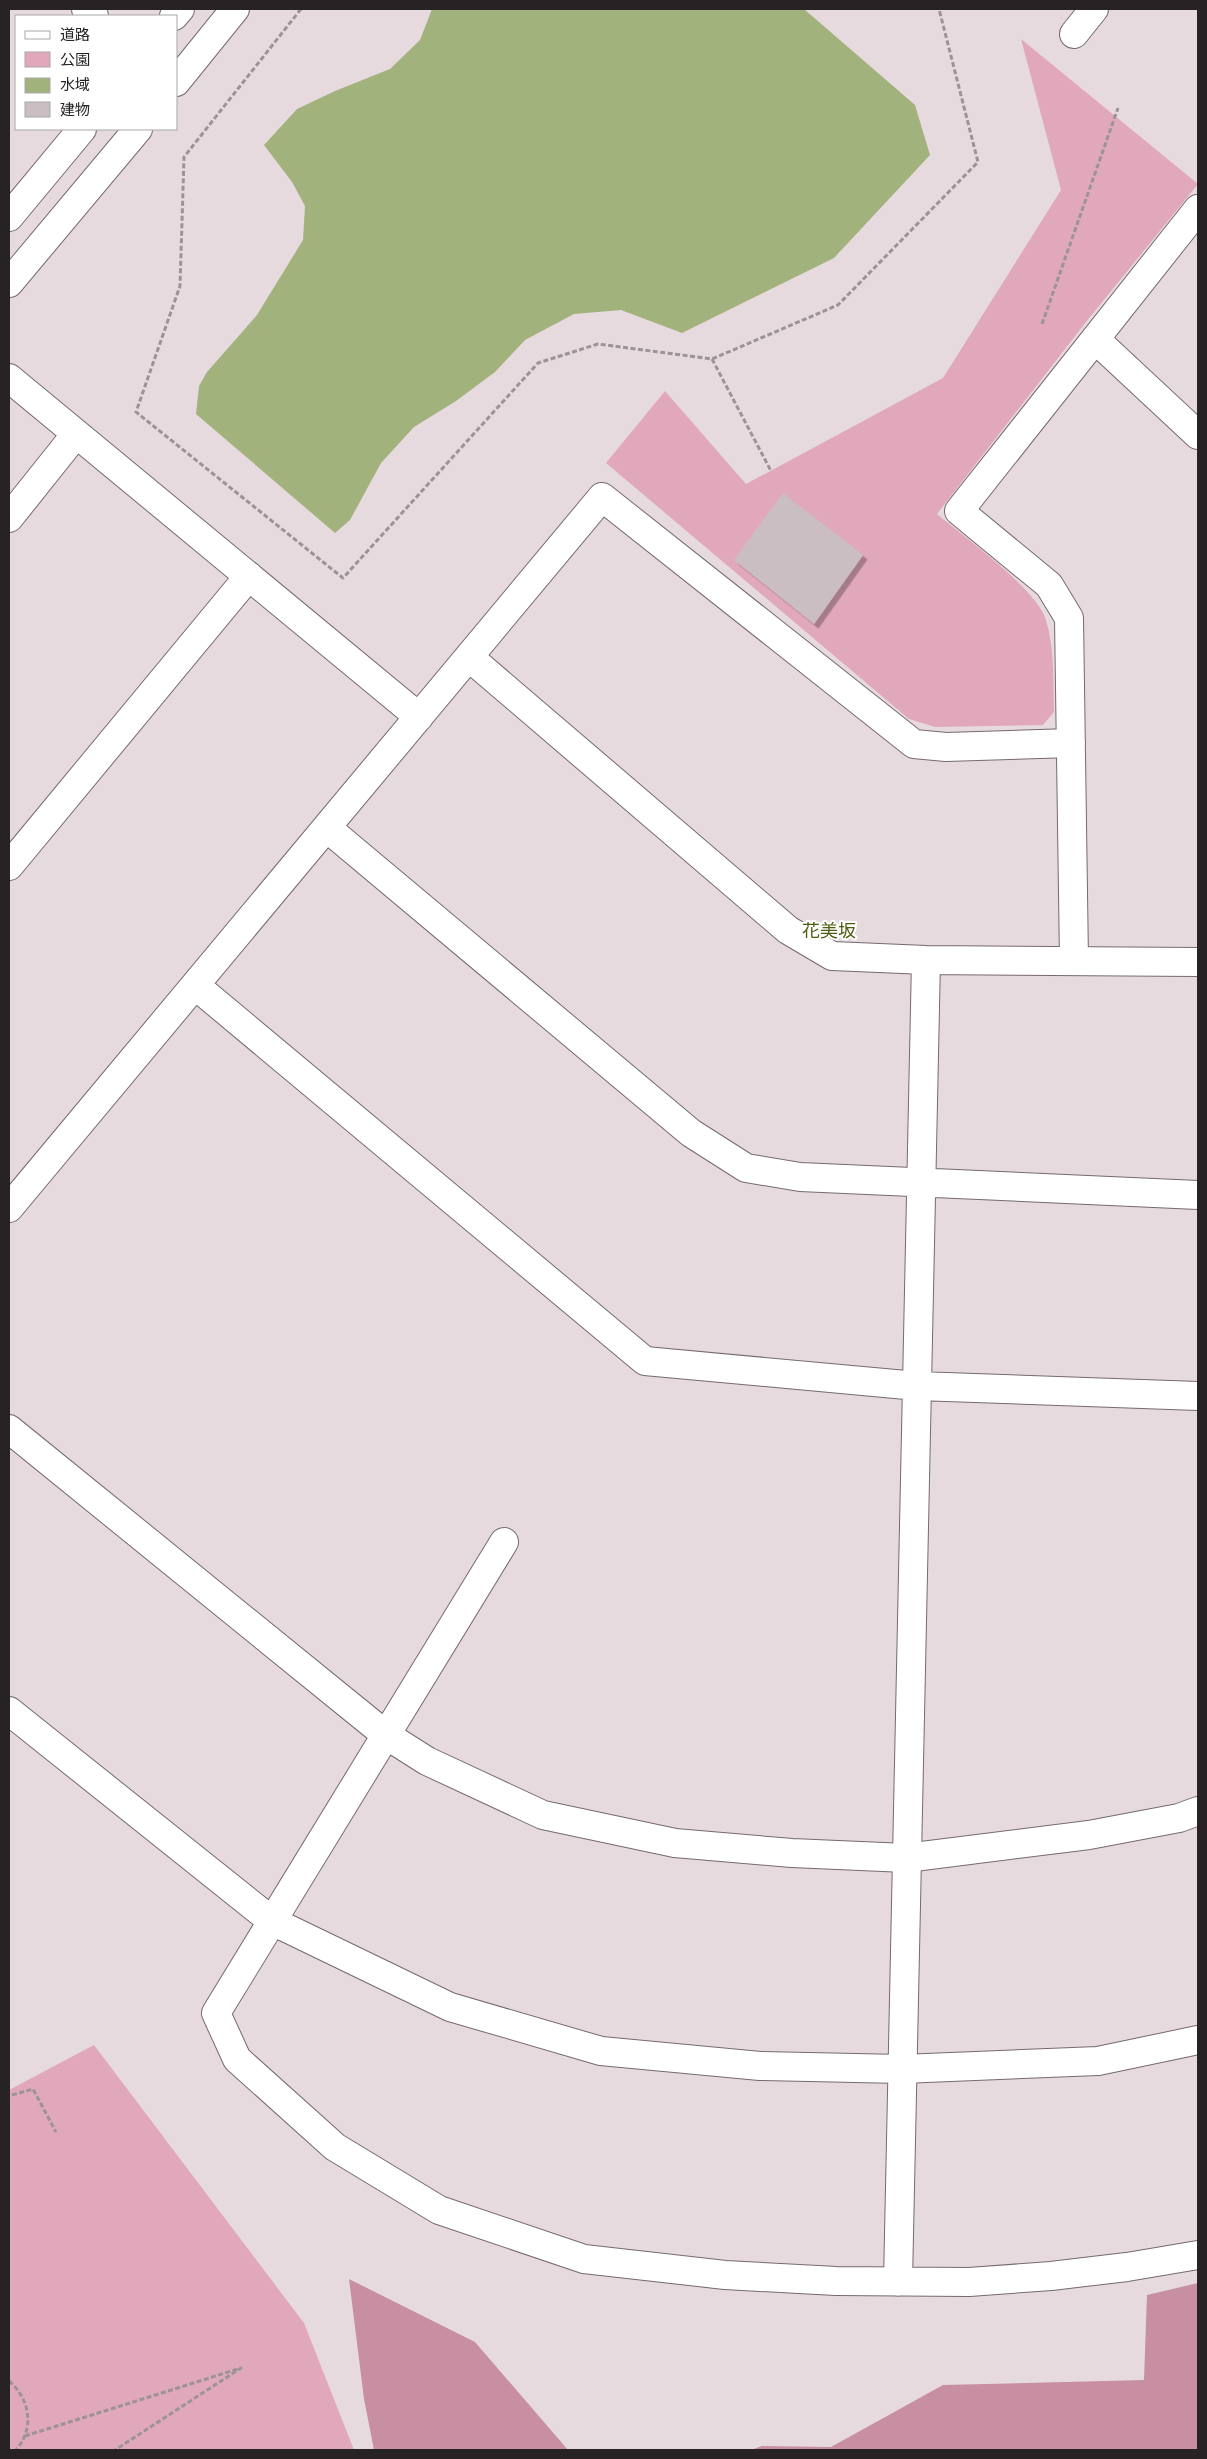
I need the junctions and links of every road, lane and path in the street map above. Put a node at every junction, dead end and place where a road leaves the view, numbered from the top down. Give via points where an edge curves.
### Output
1 (235, 9) edge
2 (301, 9) edge
3 (939, 9) edge
4 (1094, 9) edge
5 (1074, 34) dead end
6 (178, 80) edge
7 (1118, 108) dead end
8 (81, 130) edge
9 (137, 130) edge
10 (1198, 209) edge
11 (9, 217) edge
12 (9, 284) edge
13 (1042, 324) dead end
14 (1095, 339) junction
15 (712, 359) junction
16 (9, 378) edge
17 (76, 434) junction
18 (1198, 435) edge
19 (771, 471) dead end
20 (9, 518) edge
21 (249, 576) junction
22 (469, 657) junction
23 (419, 717) junction
24 (1071, 743) junction
25 (327, 828) junction
26 (9, 866) edge
27 (926, 960) junction
28 (1074, 961) junction
29 (1198, 962) edge
30 (196, 986) junction
31 (921, 1181) junction
32 (1198, 1195) edge
33 (9, 1208) edge
34 (917, 1386) junction
35 (1198, 1396) edge
36 (9, 1429) edge
37 (504, 1542) dead end
38 (9, 1711) edge
39 (386, 1735) junction
40 (1198, 1811) edge
41 (906, 1858) junction
42 (272, 1921) junction
43 (1198, 2040) edge
44 (902, 2069) junction
45 (12, 2095) dead end
46 (56, 2132) dead end
47 (1198, 2255) edge
48 (898, 2282) junction
49 (9, 2381) edge
50 (25, 2436) junction
51 (16, 2450) edge
52 (115, 2450) edge

1 - 6 street
2 - 15 path via 184,157 180,286 136,412 343,578 538,363 598,344
3 - 15 path via 978,162 838,305
4 - 5 street
7 - 13 path
8 - 11 street
9 - 12 street
10 - 14 street
14 - 18 street
14 - 24 street via 959,511 1049,585 1069,618
15 - 19 path
16 - 17 street
17 - 20 street
17 - 21 street
21 - 23 street
21 - 26 street
22 - 23 street
22 - 24 street via 602,497 914,744 946,747
22 - 27 street via 788,930 832,956
23 - 25 street
24 - 28 street
25 - 30 street
25 - 31 street via 691,1133 746,1168 800,1177
27 - 28 street
27 - 31 street
28 - 29 street
30 - 33 street
30 - 34 street via 645,1361
31 - 32 street
31 - 34 street
34 - 35 street
34 - 41 street
36 - 39 street
37 - 39 street
38 - 42 street
39 - 41 street via 426,1761 542,1815 675,1843
39 - 42 street
40 - 41 street via 1179,1818 1089,1835
41 - 44 street
42 - 44 street via 450,2007 601,2051 760,2066
42 - 48 street via 216,2013 237,2060 335,2147 439,2210 584,2259 725,2275
43 - 44 street via 1098,2061
44 - 48 street
45 - 46 path via 33,2089
47 - 48 street via 1051,2276 968,2282
49 - 50 path via 21,2392 27,2406
50 - 51 path
50 - 52 path via 241,2368

